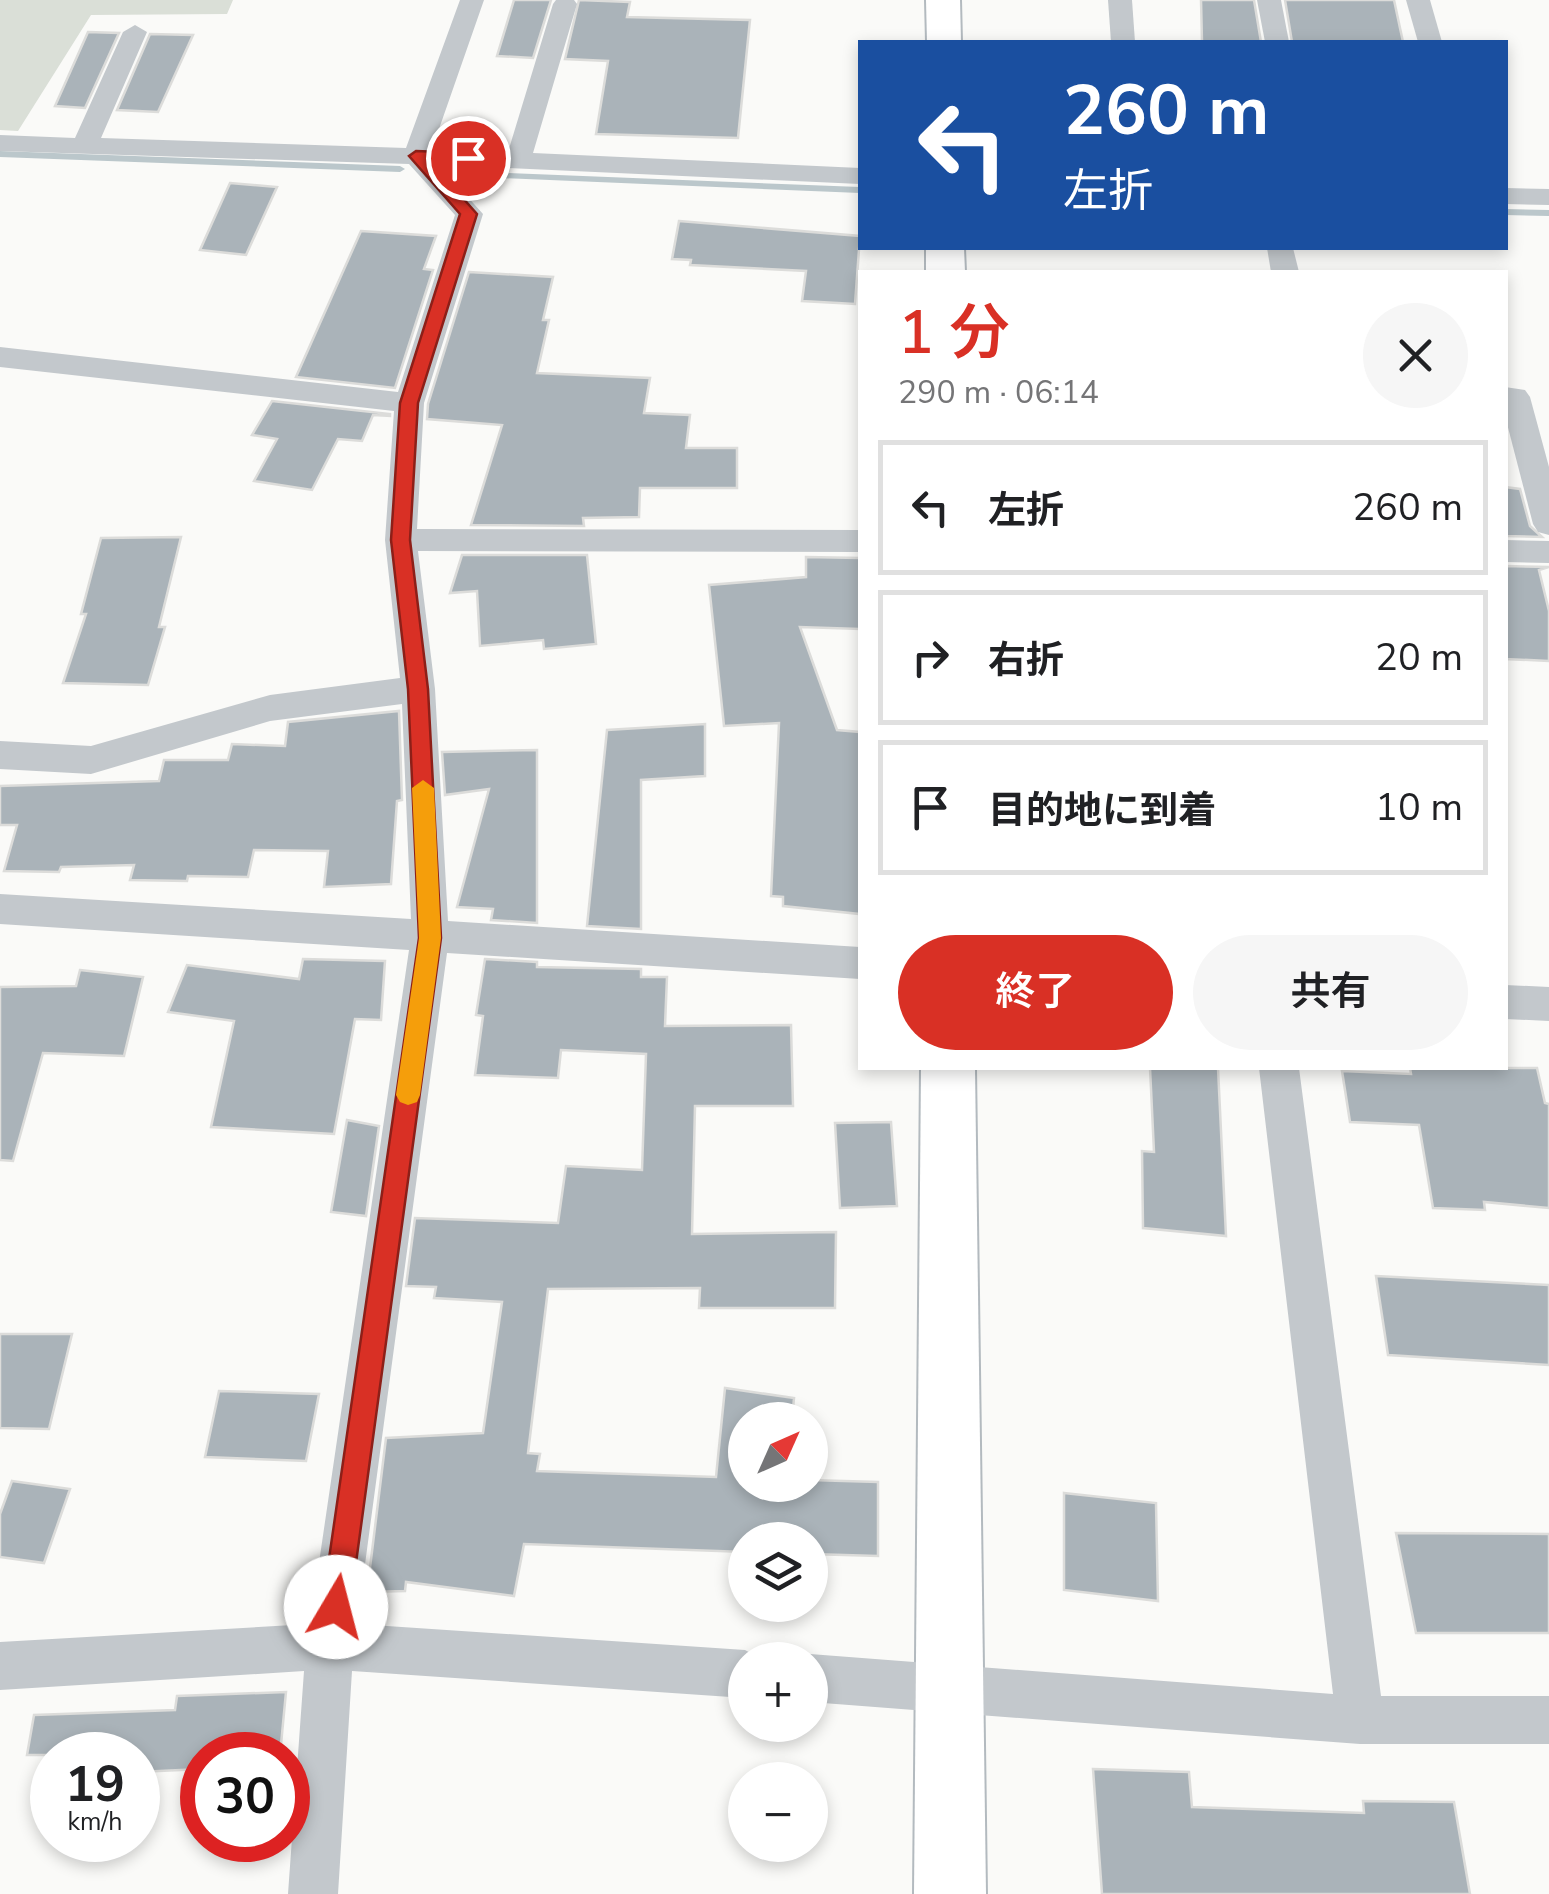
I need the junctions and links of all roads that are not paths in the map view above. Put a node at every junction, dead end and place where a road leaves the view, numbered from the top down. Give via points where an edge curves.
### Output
1 (472, 0) edge
2 (944, 0) edge
3 (1120, 0) edge
4 (1269, 0) edge
5 (1418, 0) edge
6 (565, 4) dead end
7 (135, 32) dead end
8 (944, 40) edge
9 (1124, 40) edge
10 (1277, 40) edge
11 (1429, 40) edge
12 (0, 144) edge
13 (84, 147) junction
14 (416, 156) junction
15 (518, 161) junction
16 (858, 176) edge
17 (1508, 196) edge
18 (1549, 197) edge
19 (0, 357) edge
20 (1508, 397) edge
21 (409, 403) junction
22 (1549, 524) edge
23 (401, 540) junction
24 (858, 541) edge
25 (1508, 551) edge
26 (1549, 552) edge
27 (418, 689) junction
28 (0, 755) edge
29 (0, 909) edge
30 (430, 938) junction
31 (858, 964) edge
32 (1508, 1002) edge
33 (1549, 1004) edge
34 (948, 1070) edge
35 (1279, 1070) edge
36 (330, 1646) junction
37 (0, 1666) edge
38 (728, 1673) edge
39 (828, 1679) edge
40 (949, 1688) junction
41 (1360, 1720) junction
42 (1549, 1720) edge
43 (312, 1894) edge
44 (950, 1894) edge

1 - 14 street
2 - 8 street
3 - 9 street
4 - 10 street
5 - 11 street
6 - 15 street
7 - 13 street
12 - 13 street
13 - 14 street
14 - 15 street
14 - 21 street via 468,214
15 - 16 street
17 - 18 street
19 - 21 street
20 - 22 street via 1514,398
21 - 23 street
23 - 24 street
23 - 27 street
25 - 26 street
27 - 28 street via 270,708 91,760
27 - 30 street
29 - 30 street
30 - 31 street
30 - 36 street
32 - 33 street
34 - 40 street
35 - 41 street
36 - 37 street
36 - 38 street
36 - 43 street
39 - 40 street
40 - 41 street
40 - 44 street
41 - 42 street

